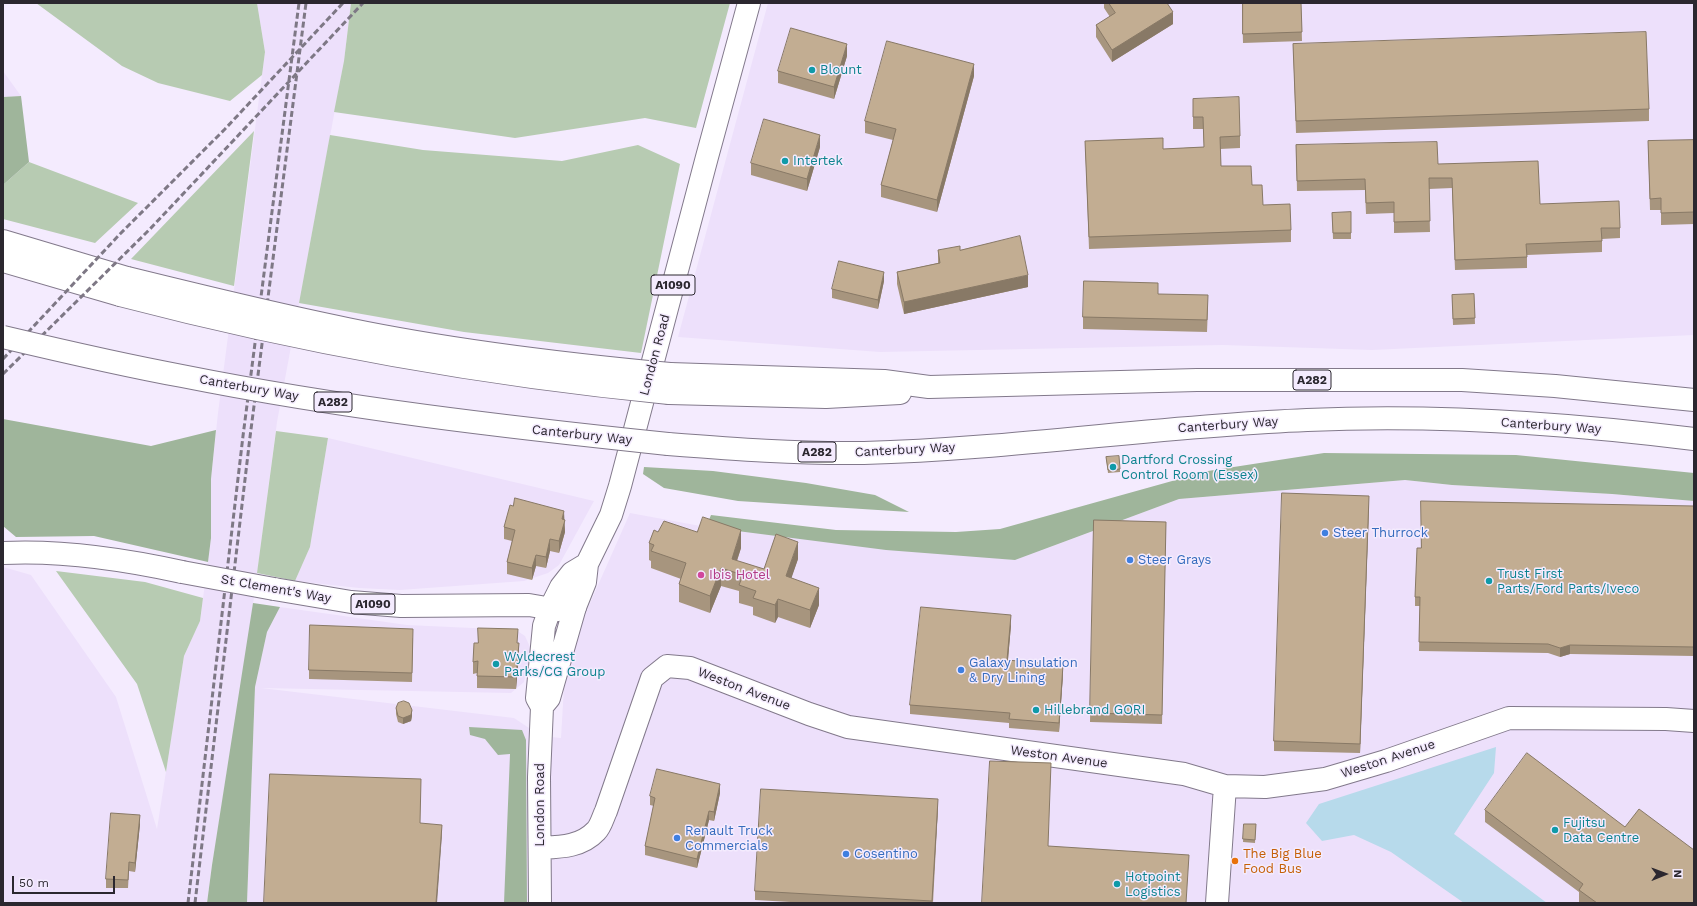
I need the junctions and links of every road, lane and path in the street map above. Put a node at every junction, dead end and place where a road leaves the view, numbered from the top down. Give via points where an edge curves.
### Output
1 (749, 3) edge
2 (3, 241) edge
3 (3, 261) edge
4 (53, 266) junction
5 (3, 337) edge
6 (1694, 400) edge
7 (1694, 438) edge
8 (3, 553) edge
9 (587, 564) junction
10 (575, 607) junction
11 (550, 609) junction
12 (542, 707) junction
13 (1694, 720) edge
14 (1224, 786) junction
15 (540, 848) junction
16 (540, 903) edge
17 (1218, 903) edge

1 - 9 main road, London Road / A1090 via 620,486 611,515
2 - 4 main road, A282
3 - 4 main road, A282
4 - 6 main road, A282, bridge via 127,278 348,329 669,383 884,381 929,387 1197,380 1462,380 1555,386
5 - 7 main road, Canterbury Way / A282, bridge via 182,376 304,398 538,430 668,444 790,452 865,453 1196,427 1364,418 1563,426
8 - 11 main road, St Clement's Way / A1090, bridge via 37,552 89,556 351,602 401,606 529,604
9 - 10 main road, London Road / A1090 via 585,582
9 - 11 main road, London Road via 572,573 561,587
10 - 11 main road, St Clement's Way / A1090
10 - 12 main road, London Road via 550,698
11 - 12 main road, London Road via 544,626 537,698
12 - 15 main road, London Road via 539,777
13 - 14 main road, Weston Avenue via 1509,718 1386,761 1325,779 1265,787
14 - 15 main road, Weston Avenue via 1184,774 848,727 690,668 667,666 652,678 606,812 597,831 580,843
14 - 17 main road
15 - 16 main road, London Road

